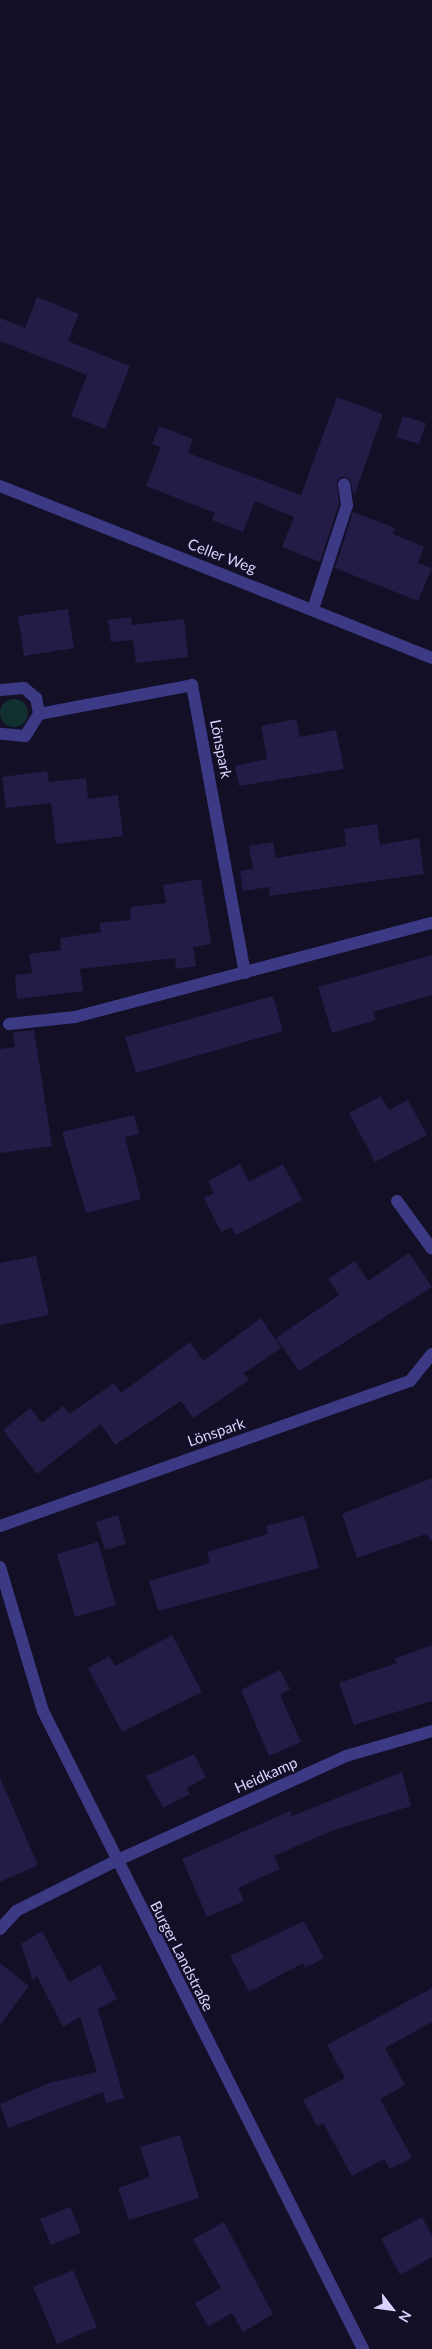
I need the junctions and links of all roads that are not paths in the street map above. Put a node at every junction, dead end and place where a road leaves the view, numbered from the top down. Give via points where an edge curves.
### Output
1 (344, 484) dead end
2 (0, 486) edge
3 (313, 609) junction
4 (432, 658) edge
5 (0, 690) edge
6 (39, 714) junction
7 (0, 734) edge
8 (432, 923) edge
9 (246, 973) junction
10 (9, 1024) dead end
11 (397, 1201) dead end
12 (432, 1249) edge
13 (432, 1354) edge
14 (0, 1526) edge
15 (0, 1567) edge
16 (432, 1731) edge
17 (118, 1860) junction
18 (0, 1929) edge
19 (363, 2349) edge

1 - 3 street via 347,505
2 - 3 street, Celler Weg
3 - 4 street, Celler Weg
5 - 6 street via 24,688 36,698
6 - 7 street via 25,736
6 - 9 street, Lönspark via 192,684
8 - 9 street
9 - 10 street via 75,1017
11 - 12 street
13 - 14 street, Lönspark via 410,1381
15 - 17 street, Burger Landstraße via 43,1711
16 - 17 street, Heidkamp via 346,1756
17 - 18 street, Heidkamp via 16,1911
17 - 19 street, Burger Landstraße

